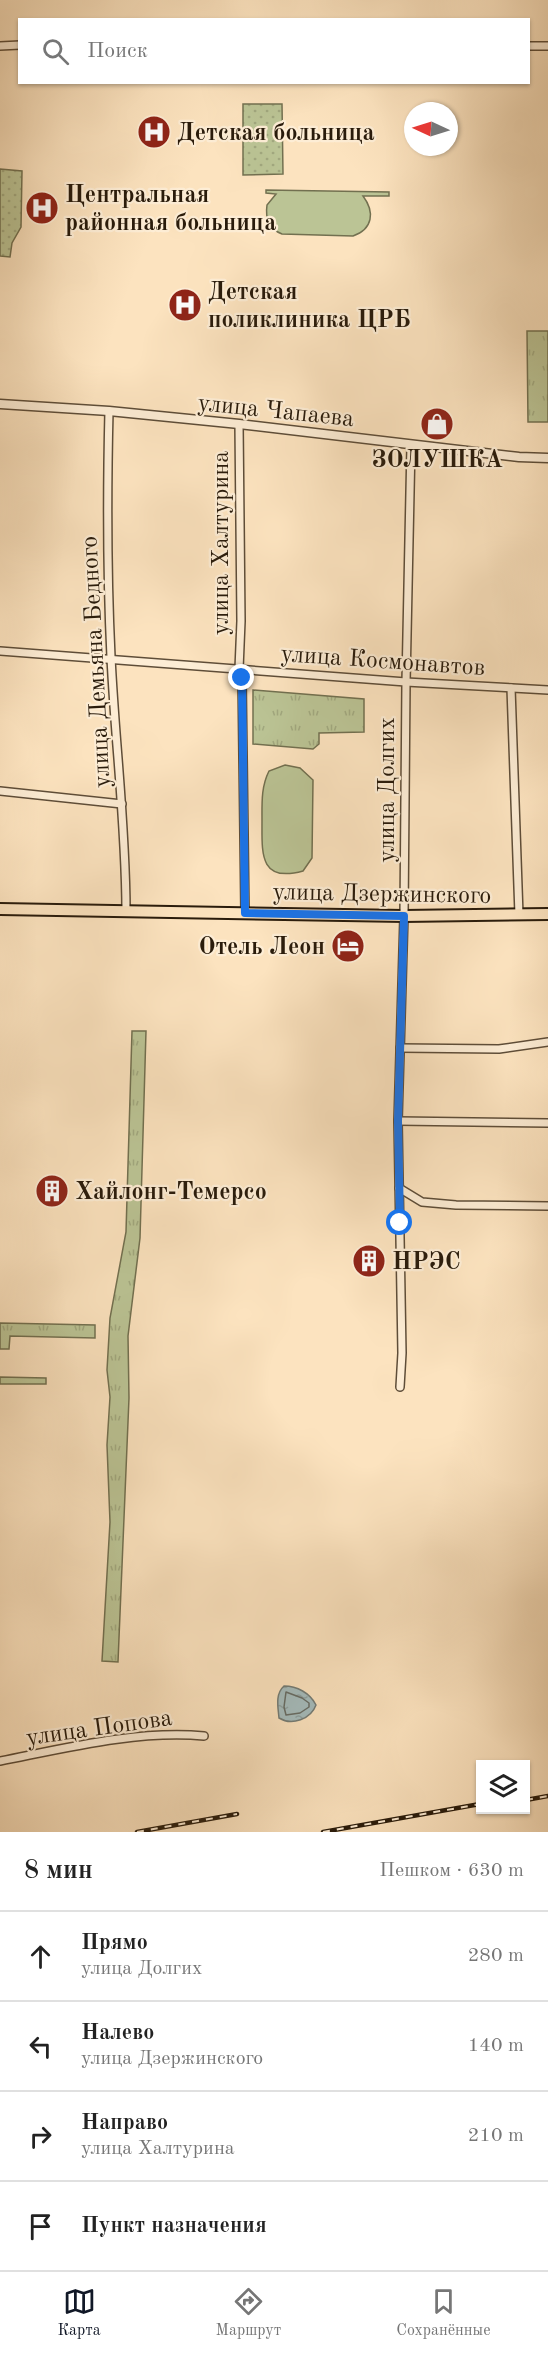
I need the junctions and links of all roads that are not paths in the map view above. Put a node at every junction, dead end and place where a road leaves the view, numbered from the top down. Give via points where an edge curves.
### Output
1 (18, 45) edge
2 (0, 46) edge
3 (530, 46) edge
4 (548, 46) edge
5 (0, 404) edge
6 (109, 411) junction
7 (239, 424) junction
8 (411, 444) junction
9 (548, 458) edge
10 (0, 651) edge
11 (111, 659) junction
12 (239, 669) junction
13 (406, 682) junction
14 (511, 688) junction
15 (548, 690) edge
16 (0, 791) edge
17 (122, 804) junction
18 (0, 909) edge
19 (126, 911) junction
20 (245, 913) junction
21 (548, 914) edge
22 (519, 915) junction
23 (404, 916) junction
24 (548, 1042) edge
25 (400, 1048) junction
26 (398, 1121) junction
27 (548, 1123) edge
28 (399, 1188) junction
29 (548, 1206) edge
30 (400, 1387) dead end
31 (204, 1736) dead end
32 (0, 1761) edge

1 - 2 street
3 - 4 street
5 - 6 street, улица Чапаева
6 - 7 street, улица Чапаева
6 - 11 street, улица Демьяна Бедного
7 - 8 street, улица Чапаева
7 - 12 street, улица Халтурина
8 - 9 street, улица Чапаева
8 - 13 street, улица Долгих
10 - 11 street, улица Космонавтов
11 - 12 street, улица Космонавтов
11 - 17 street, улица Демьяна Бедного
12 - 13 street, улица Космонавтов
12 - 20 street, улица Халтурина
13 - 14 street, улица Космонавтов
13 - 23 street, улица Долгих
14 - 15 street, улица Космонавтов
14 - 22 street
16 - 17 street
17 - 19 street, улица Демьяна Бедного
18 - 19 main road, улица Дзержинского
19 - 20 main road, улица Дзержинского
20 - 23 main road, улица Дзержинского
21 - 22 main road, улица Дзержинского
22 - 23 main road, улица Дзержинского
23 - 25 street, улица Долгих
24 - 25 street via 499,1049
25 - 26 street, улица Долгих
26 - 27 street
26 - 28 street, улица Долгих
28 - 29 street via 422,1202
28 - 30 street, улица Долгих
31 - 32 street, улица Попова via 105,1740

